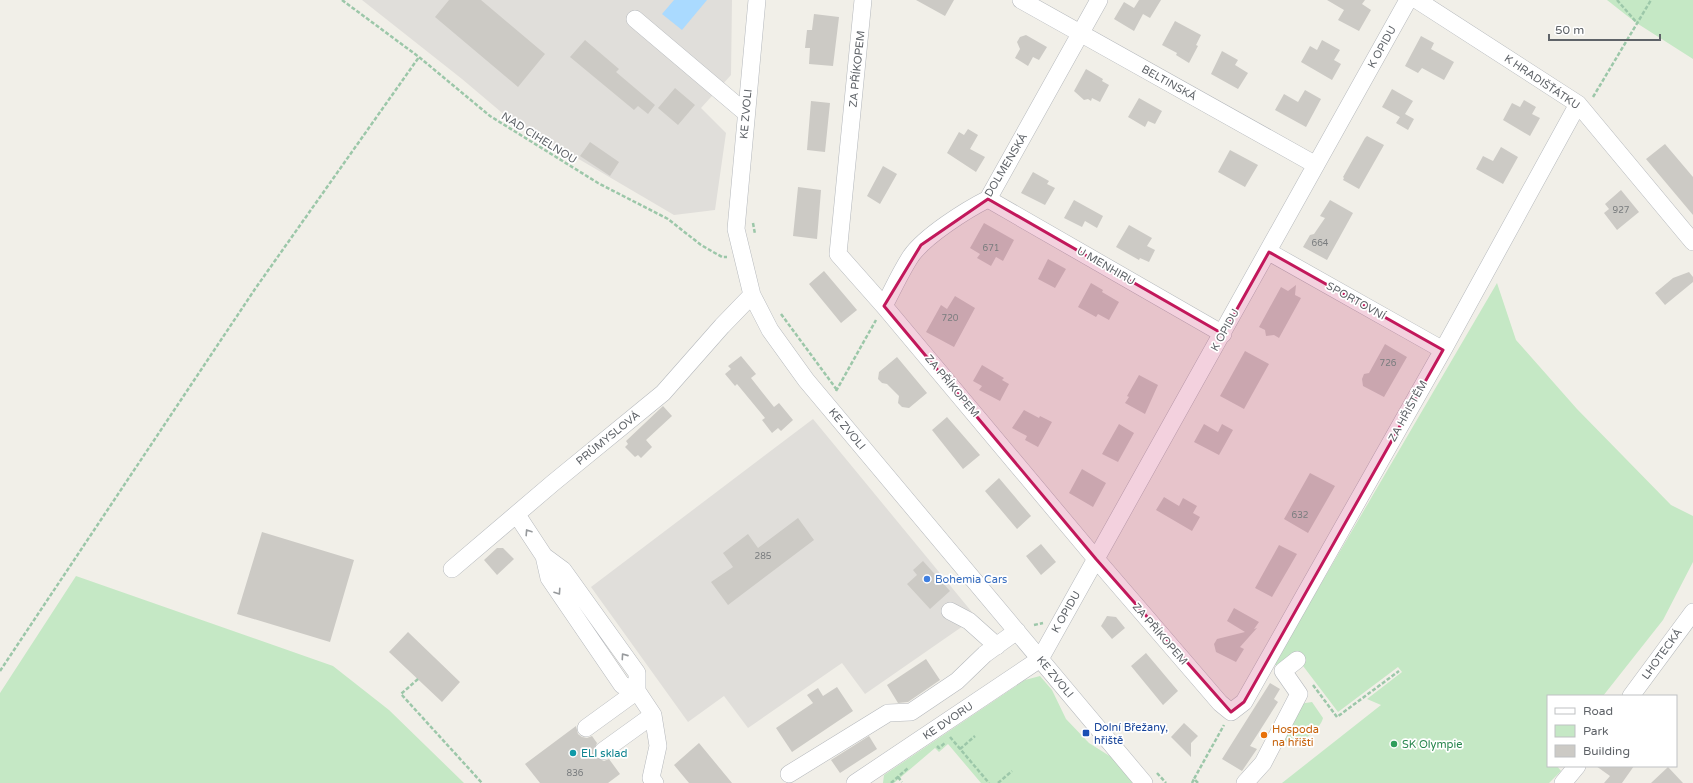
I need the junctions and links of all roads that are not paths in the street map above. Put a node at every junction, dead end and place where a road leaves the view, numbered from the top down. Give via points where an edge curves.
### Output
1 (756, 0) edge
2 (863, 0) edge
3 (1021, 0) edge
4 (1099, 0) edge
5 (1408, 0) edge
6 (1416, 0) edge
7 (635, 19) dead end
8 (1080, 34) junction
9 (1578, 104) junction
10 (746, 113) junction
11 (1316, 166) junction
12 (988, 199) junction
13 (1693, 242) edge
14 (1269, 252) junction
15 (752, 295) junction
16 (884, 306) junction
17 (1223, 334) junction
18 (1443, 350) junction
19 (517, 514) junction
20 (1096, 560) junction
21 (452, 569) dead end
22 (950, 611) dead end
23 (1693, 612) edge
24 (1017, 631) junction
25 (997, 646) junction
26 (1040, 659) junction
27 (1296, 661) road end
28 (637, 691) junction
29 (1632, 695) edge
30 (1231, 712) joint
31 (653, 714) junction
32 (586, 728) dead end
33 (603, 751) dead end
34 (1576, 767) edge
35 (789, 774) dead end
36 (650, 781) edge
37 (859, 782) edge
38 (1566, 782) edge
39 (1144, 783) edge
40 (1245, 783) edge

1 - 10 street, KE ZVOLI
2 - 16 street, ZA PŘÍKOPEM via 838,254
3 - 8 street, BELTINSKÁ
4 - 8 street, DOLMENSKÁ
5 - 11 street, K OPIDU
6 - 9 street, K HRADIŠŤÁTKU
7 - 10 street
8 - 11 street, BELTINSKÁ
8 - 12 street, DOLMENSKÁ
9 - 13 street, K HRADIŠŤÁTKU
9 - 18 street, ZA HŘIŠTĚM
10 - 15 street, KE ZVOLI via 736,229
11 - 14 street, K OPIDU
12 - 16 street, DOLMENSKÁ via 921,246 911,257
12 - 17 street, U MENHIRU
14 - 17 street, K OPIDU
14 - 18 street, SPORTOVNÍ
15 - 19 street, PRŮMYSLOVÁ via 663,393
15 - 24 street, KE ZVOLI via 770,330 825,403
16 - 20 street, ZA PŘÍKOPEM
17 - 20 street, K OPIDU
18 - 30 street, ZA HŘIŠTĚM via 1244,702
19 - 21 street, PRŮMYSLOVÁ
28 -> 19 street via 622,685 549,578 544,556
20 - 26 street, K OPIDU
20 - 30 street, ZA PŘÍKOPEM via 1220,703
22 - 25 street via 969,621
23 - 29 street, LHOTECKÁ
24 - 25 street
24 - 26 street, KE ZVOLI
25 - 35 street via 956,681 911,712 888,713
26 - 37 street, KE DVORU
26 - 39 street, KE ZVOLI
27 - 40 street via 1283,671 1299,694 1263,763
28 - 31 street
28 - 32 street
31 - 33 street
31 - 36 street via 658,746
34 - 38 street

